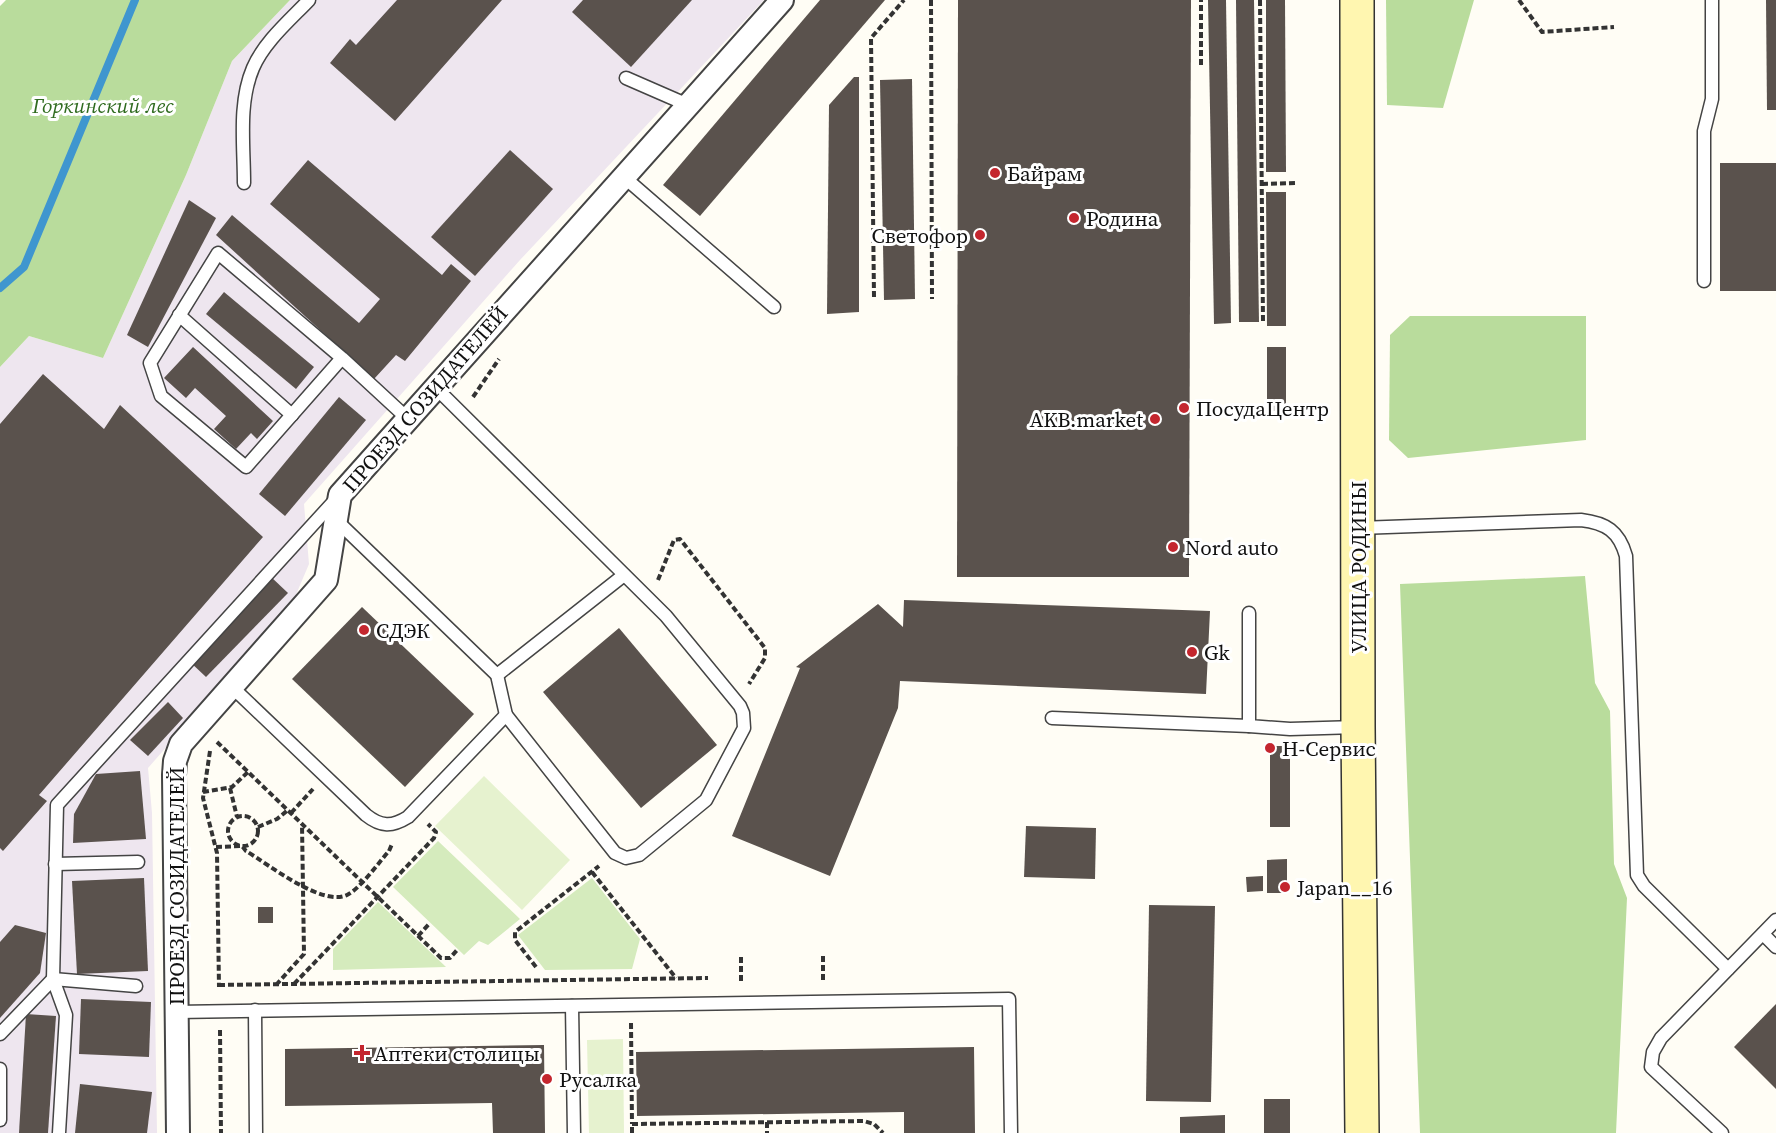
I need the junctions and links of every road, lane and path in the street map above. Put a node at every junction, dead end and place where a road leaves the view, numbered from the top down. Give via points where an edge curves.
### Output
1 (309, 0) edge
2 (782, 0) edge
3 (904, 0) edge
4 (930, 0) edge
5 (1201, 0) edge
6 (1260, 0) edge
7 (1357, 0) edge
8 (1519, 0) edge
9 (1712, 0) edge
10 (1614, 27) dead end
11 (1201, 65) dead end
12 (626, 78) dead end
13 (688, 105) junction
14 (624, 177) junction
15 (244, 183) dead end
16 (1295, 183) dead end
17 (1262, 184) junction
18 (1704, 281) dead end
19 (874, 297) dead end
20 (932, 299) dead end
21 (774, 308) dead end
22 (179, 315) junction
23 (1263, 321) dead end
24 (504, 352) dead end
25 (342, 358) junction
26 (435, 387) junction
27 (292, 415) junction
28 (462, 415) junction
29 (408, 419) junction
30 (340, 495) junction
31 (336, 520) junction
32 (1358, 528) junction
33 (663, 566) dead end
34 (624, 575) junction
35 (1249, 613) dead end
36 (497, 675) junction
37 (237, 692) junction
38 (738, 704) junction
39 (506, 715) junction
40 (1052, 718) dead end
41 (1249, 726) junction
42 (1358, 727) junction
43 (214, 739) junction
44 (248, 772) junction
45 (326, 777) junction
46 (230, 788) junction
47 (203, 792) junction
48 (289, 811) junction
49 (414, 811) junction
50 (237, 817) junction
51 (302, 823) junction
52 (389, 825) junction
53 (258, 826) junction
54 (242, 846) junction
55 (216, 847) junction
56 (615, 853) junction
57 (138, 862) dead end
58 (55, 864) junction
59 (592, 872) junction
60 (361, 881) junction
61 (303, 886) junction
62 (377, 896) junction
63 (1776, 920) edge
64 (430, 923) dead end
65 (1763, 934) junction
66 (418, 936) junction
67 (1776, 947) edge
68 (458, 949) dead end
69 (823, 956) dead end
70 (741, 957) dead end
71 (536, 967) dead end
72 (1728, 969) junction
73 (676, 978) junction
74 (708, 978) dead end
75 (53, 979) junction
76 (293, 984) junction
77 (219, 985) junction
78 (276, 985) junction
79 (136, 986) dead end
80 (823, 1001) junction
81 (741, 1003) junction
82 (631, 1005) junction
83 (572, 1006) junction
84 (255, 1010) junction
85 (219, 1011) junction
86 (176, 1012) junction
87 (0, 1034) edge
88 (0, 1069) edge
89 (0, 1120) edge
90 (767, 1122) junction
91 (633, 1124) junction
92 (59, 1133) edge
93 (178, 1133) edge
94 (221, 1133) edge
95 (256, 1133) edge
96 (574, 1133) edge
97 (632, 1133) edge
98 (767, 1133) edge
99 (883, 1133) edge
100 (1011, 1133) edge
101 (1362, 1133) edge
102 (1722, 1133) edge

1 - 15 lane via 264,49 253,68 244,101
2 - 13 street, ПРОЕЗД СОЗИДАТЕЛЕЙ
3 - 19 path via 871,39
4 - 20 path
5 - 11 path
6 - 17 path
7 - 32 street, УЛИЦА РОДИНЫ
8 - 10 path via 1542,32
9 - 18 lane via 1712,99 1704,131
12 - 13 lane
13 - 14 street, ПРОЕЗД СОЗИДАТЕЛЕЙ
14 - 21 lane
14 - 26 street, ПРОЕЗД СОЗИДАТЕЛЕЙ
16 - 17 path
17 - 23 path
22 - 25 lane via 218,253
22 - 27 lane
22 - 27 lane via 150,363 161,396 246,467
24 - 28 path
25 - 27 lane
25 - 29 lane
26 - 28 lane
26 - 29 street, ПРОЕЗД СОЗИДАТЕЛЕЙ
28 - 34 lane
29 - 30 street, ПРОЕЗД СОЗИДАТЕЛЕЙ
30 - 31 street, ПРОЕЗД СОЗИДАТЕЛЕЙ
30 - 58 lane via 57,805
31 - 36 lane
31 - 37 street, ПРОЕЗД СОЗИДАТЕЛЕЙ via 327,578
32 - 42 street, УЛИЦА РОДИНЫ
32 - 72 lane via 1581,520 1600,522 1615,532 1626,556 1637,875
33 - 38 path via 674,540 682,540 765,648 765,658
34 - 36 lane
34 - 38 lane via 675,625
35 - 41 lane
36 - 39 lane
37 - 43 path
37 - 45 lane
37 - 86 street, ПРОЕЗД СОЗИДАТЕЛЕЙ via 190,733 175,761
38 - 56 lane via 744,728 706,800 639,855 626,858
39 - 49 lane
39 - 56 lane
40 - 41 lane
41 - 42 lane
42 - 101 street, УЛИЦА РОДИНЫ
43 - 44 path
43 - 47 path
44 - 46 path
44 - 48 path
45 - 48 path
45 - 52 lane via 374,822
46 - 47 path
46 - 50 path
47 - 55 path via 204,811
48 - 51 path
48 - 53 path
49 - 52 lane
49 - 62 path via 436,835
50 - 53 path via 247,816
50 - 54 path via 229,825 229,836
51 - 60 path
51 - 61 path
52 - 60 path via 391,849
53 - 54 path via 257,838
54 - 55 path
54 - 61 path
55 - 77 path
56 - 59 path
57 - 58 lane
58 - 75 lane
59 - 71 path via 515,932 515,940
59 - 73 path
60 - 61 path via 345,896 320,894
60 - 62 path
61 - 78 path via 303,955
62 - 66 path
62 - 76 path
63 - 65 lane
64 - 66 path
65 - 67 lane
65 - 72 lane
66 - 68 path via 444,959
69 - 80 path
70 - 81 path
72 - 102 lane via 1661,1038 1651,1067
73 - 74 path
73 - 76 path
75 - 79 lane
75 - 87 lane
75 - 92 lane via 66,1014
76 - 78 path
77 - 78 path
77 - 85 path
80 - 81 lane
80 - 100 lane via 1009,999
81 - 82 lane
82 - 83 lane
82 - 91 path
83 - 84 lane
83 - 96 lane
84 - 85 lane
84 - 95 lane
85 - 86 lane
85 - 94 path
86 - 93 street, ПРОЕЗД СОЗИДАТЕЛЕЙ
88 - 89 lane
90 - 91 path
90 - 98 path
90 - 99 path via 864,1121
91 - 97 path

